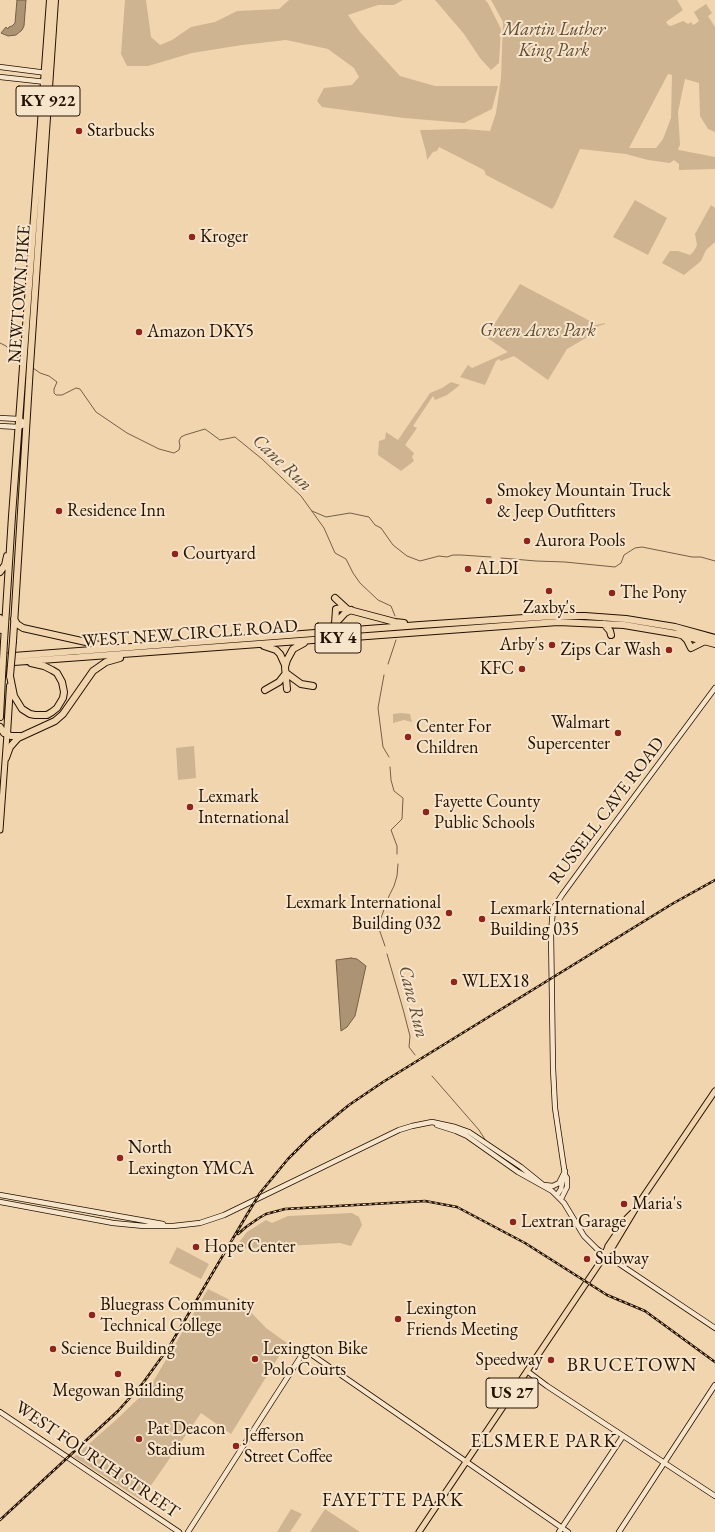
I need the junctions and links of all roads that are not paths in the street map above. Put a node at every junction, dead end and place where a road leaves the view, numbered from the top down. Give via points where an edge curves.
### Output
1 (50, 0) edge
2 (55, 0) edge
3 (0, 67) edge
4 (48, 74) junction
5 (0, 77) edge
6 (47, 82) junction
7 (32, 248) junction
8 (37, 265) junction
9 (0, 418) edge
10 (19, 419) junction
11 (26, 424) junction
12 (0, 426) edge
13 (19, 427) junction
14 (11, 533) junction
15 (0, 572) edge
16 (0, 591) edge
17 (7, 594) junction
18 (335, 598) dead end
19 (15, 604) junction
20 (349, 609) junction
21 (0, 618) edge
22 (14, 619) junction
23 (501, 622) junction
24 (335, 624) junction
25 (604, 624) junction
26 (420, 625) junction
27 (618, 625) junction
28 (320, 633) junction
29 (682, 635) junction
30 (715, 638) edge
31 (312, 640) junction
32 (705, 641) junction
33 (4, 642) junction
34 (255, 644) junction
35 (715, 644) edge
36 (111, 648) junction
37 (131, 654) junction
38 (280, 654) junction
39 (289, 654) junction
40 (0, 659) edge
41 (17, 662) junction
42 (286, 670) junction
43 (10, 676) junction
44 (314, 686) dead end
45 (715, 688) edge
46 (287, 689) dead end
47 (265, 690) dead end
48 (0, 717) edge
49 (0, 727) edge
50 (7, 734) junction
51 (22, 735) junction
52 (6, 758) junction
53 (0, 830) edge
54 (715, 1091) edge
55 (565, 1173) junction
56 (542, 1185) junction
57 (0, 1195) edge
58 (557, 1195) junction
59 (561, 1199) junction
60 (0, 1202) edge
61 (172, 1226) junction
62 (605, 1255) junction
63 (715, 1328) edge
64 (527, 1371) junction
65 (715, 1385) edge
66 (0, 1412) edge
67 (623, 1436) junction
68 (466, 1462) junction
69 (664, 1464) junction
70 (715, 1496) edge
71 (560, 1530) edge
72 (179, 1532) edge
73 (188, 1532) edge
74 (419, 1532) edge
75 (568, 1532) edge
76 (619, 1532) edge

1 - 4 highway, NEWTOWN PIKE / KY 922
2 - 4 highway, NEWTOWN PIKE / KY 922
3 - 4 street
4 - 6 highway, NEWTOWN PIKE / KY 922
5 - 6 street
6 - 7 highway, NEWTOWN PIKE / KY 922
6 - 8 highway, NEWTOWN PIKE / KY 922
7 - 8 highway via 35,251
7 - 10 highway, NEWTOWN PIKE / KY 922
8 - 11 highway, NEWTOWN PIKE / KY 922
9 - 10 street
10 - 11 street
10 - 13 highway, NEWTOWN PIKE / KY 922
11 - 13 street
11 - 19 highway, NEWTOWN PIKE / KY 922
12 - 13 street
13 - 14 highway, NEWTOWN PIKE / KY 922
14 - 15 highway via 6,560
14 - 17 highway, NEWTOWN PIKE / KY 922
16 - 17 highway
17 - 19 highway
17 - 33 highway, NEWTOWN PIKE / KY 922
18 - 20 highway
19 - 22 highway, NEWTOWN PIKE / KY 922
20 - 24 highway
20 - 24 highway via 336,609
20 - 26 highway via 395,622
21 - 33 highway
22 - 36 highway via 23,628
22 - 43 highway, NEWTOWN PIKE / KY 922, bridge
23 - 25 highway, WEST NEW CIRCLE ROAD / KY 4
23 - 26 highway, WEST NEW CIRCLE ROAD / KY 4
23 - 30 highway, WEST NEW CIRCLE ROAD / KY 4 via 576,616 626,619 675,627
23 - 31 highway, WEST NEW CIRCLE ROAD / KY 4
24 - 28 highway
25 - 27 highway, WEST NEW CIRCLE ROAD / KY 4
25 - 27 highway via 611,635
26 - 28 highway, WEST NEW CIRCLE ROAD / KY 4
27 - 29 highway, WEST NEW CIRCLE ROAD / KY 4
28 - 36 highway, WEST NEW CIRCLE ROAD / KY 4
29 - 32 highway, WEST NEW CIRCLE ROAD / KY 4
29 - 32 highway via 691,648
31 - 34 highway, WEST NEW CIRCLE ROAD / KY 4
31 - 39 highway via 298,645
32 - 35 highway, WEST NEW CIRCLE ROAD / KY 4
33 - 48 highway, NEWTOWN PIKE / KY 922, bridge
34 - 37 highway, WEST NEW CIRCLE ROAD / KY 4
34 - 38 highway via 268,646
36 - 40 highway, WEST NEW CIRCLE ROAD / KY 4
37 - 41 highway, WEST NEW CIRCLE ROAD / KY 4
37 - 51 highway via 106,662 93,671 64,714
38 - 39 highway
38 - 42 highway
39 - 42 highway
40 - 41 highway, WEST NEW CIRCLE ROAD / KY 4
41 - 43 highway via 44,666 57,673 64,687 61,703 47,715 35,716 25,712 18,705
42 - 44 highway via 301,684
42 - 46 highway
42 - 47 highway via 279,682
43 - 50 highway, NEWTOWN PIKE / KY 922
45 - 55 street, RUSSELL CAVE ROAD via 554,909 551,933 552,1068
49 - 50 highway
50 - 51 highway via 14,737
50 - 52 main road, NEWTOWN PIKE / KY 922
51 - 52 highway via 13,743
52 - 53 main road, NEWTOWN PIKE / KY 922
54 - 62 main road, US 27 via 634,1212 623,1223
55 - 56 street via 559,1183 553,1186
55 - 58 street, RUSSELL CAVE ROAD
55 - 59 street, RUSSELL CAVE ROAD via 567,1186
56 - 58 street
56 - 61 street via 521,1167 466,1131 438,1123 425,1124 399,1130 214,1219
57 - 61 street
58 - 59 street
59 - 62 street via 584,1236
60 - 61 street via 113,1223
62 - 63 street
62 - 64 main road, US 27
64 - 67 street
64 - 68 main road, US 27
65 - 69 street
66 - 72 street, WEST FOURTH STREET
67 - 69 street
67 - 71 street
68 - 71 street
68 - 73 street via 305,1350
68 - 74 main road, US 27
69 - 70 street
69 - 76 street
71 - 75 street

